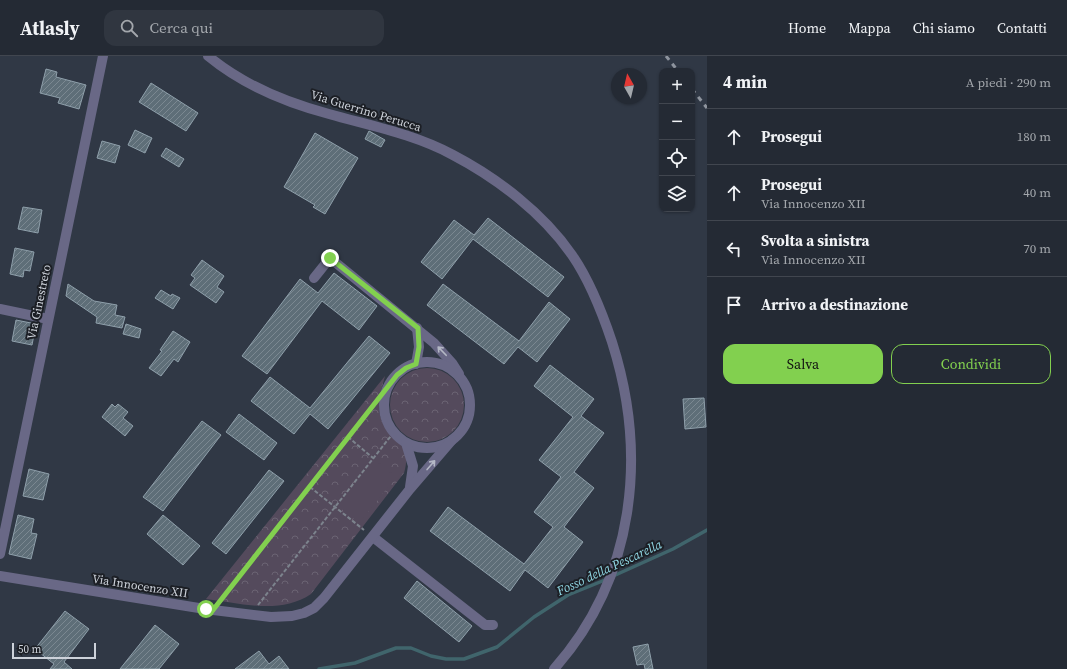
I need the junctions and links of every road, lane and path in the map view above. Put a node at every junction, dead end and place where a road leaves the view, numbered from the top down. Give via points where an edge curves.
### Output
1 (103, 56) edge
2 (208, 56) edge
3 (314, 278) dead end
4 (0, 309) edge
5 (48, 319) junction
6 (418, 328) junction
7 (416, 364) junction
8 (461, 379) junction
9 (390, 384) junction
10 (394, 432) junction
11 (348, 437) junction
12 (452, 440) junction
13 (406, 443) junction
14 (374, 458) junction
15 (310, 487) junction
16 (410, 489) junction
17 (5, 502) edge
18 (335, 507) junction
19 (373, 537) junction
20 (0, 554) edge
21 (0, 576) edge
22 (258, 603) dead end
23 (213, 610) junction
24 (493, 624) dead end
25 (554, 669) edge

1 - 5 street, Via Ginestreto
2 - 25 street, Via Guerrino Perucca via 255,86 301,105 394,132 452,154 518,199 571,253 591,289 609,333 629,414 632,450 629,500 612,572 586,627
3 - 6 street, Via Innocenzo XII via 330,258
4 - 5 street
5 - 17 street, Via Ginestreto
6 - 7 street via 419,347
8 -> 6 street, Via Innocenzo XII via 448,357
7 - 8 street, Via Innocenzo XII via 441,365 452,370
7 - 9 street, Via Innocenzo XII via 406,368
8 - 12 street, Via Innocenzo XII via 469,394 470,407 468,420 462,431
9 - 10 street, Via Innocenzo XII via 385,397 385,410 388,423
9 - 11 path
10 - 13 street, Via Innocenzo XII
10 - 14 path
11 - 14 path
11 - 15 path
12 - 13 street, Via Innocenzo XII via 442,446 430,448
16 -> 12 street, Via Innocenzo XII
13 - 16 street via 413,466
14 - 18 path
15 - 18 path
15 - 23 path
16 - 19 street, Via Innocenzo XII
17 - 20 street, Via Ginestreto
18 - 19 path
18 - 22 path
19 - 23 street, Via Innocenzo XII via 334,587 319,604 309,610 292,616 271,617
19 - 24 street via 485,625
21 - 23 street, Via Innocenzo XII

